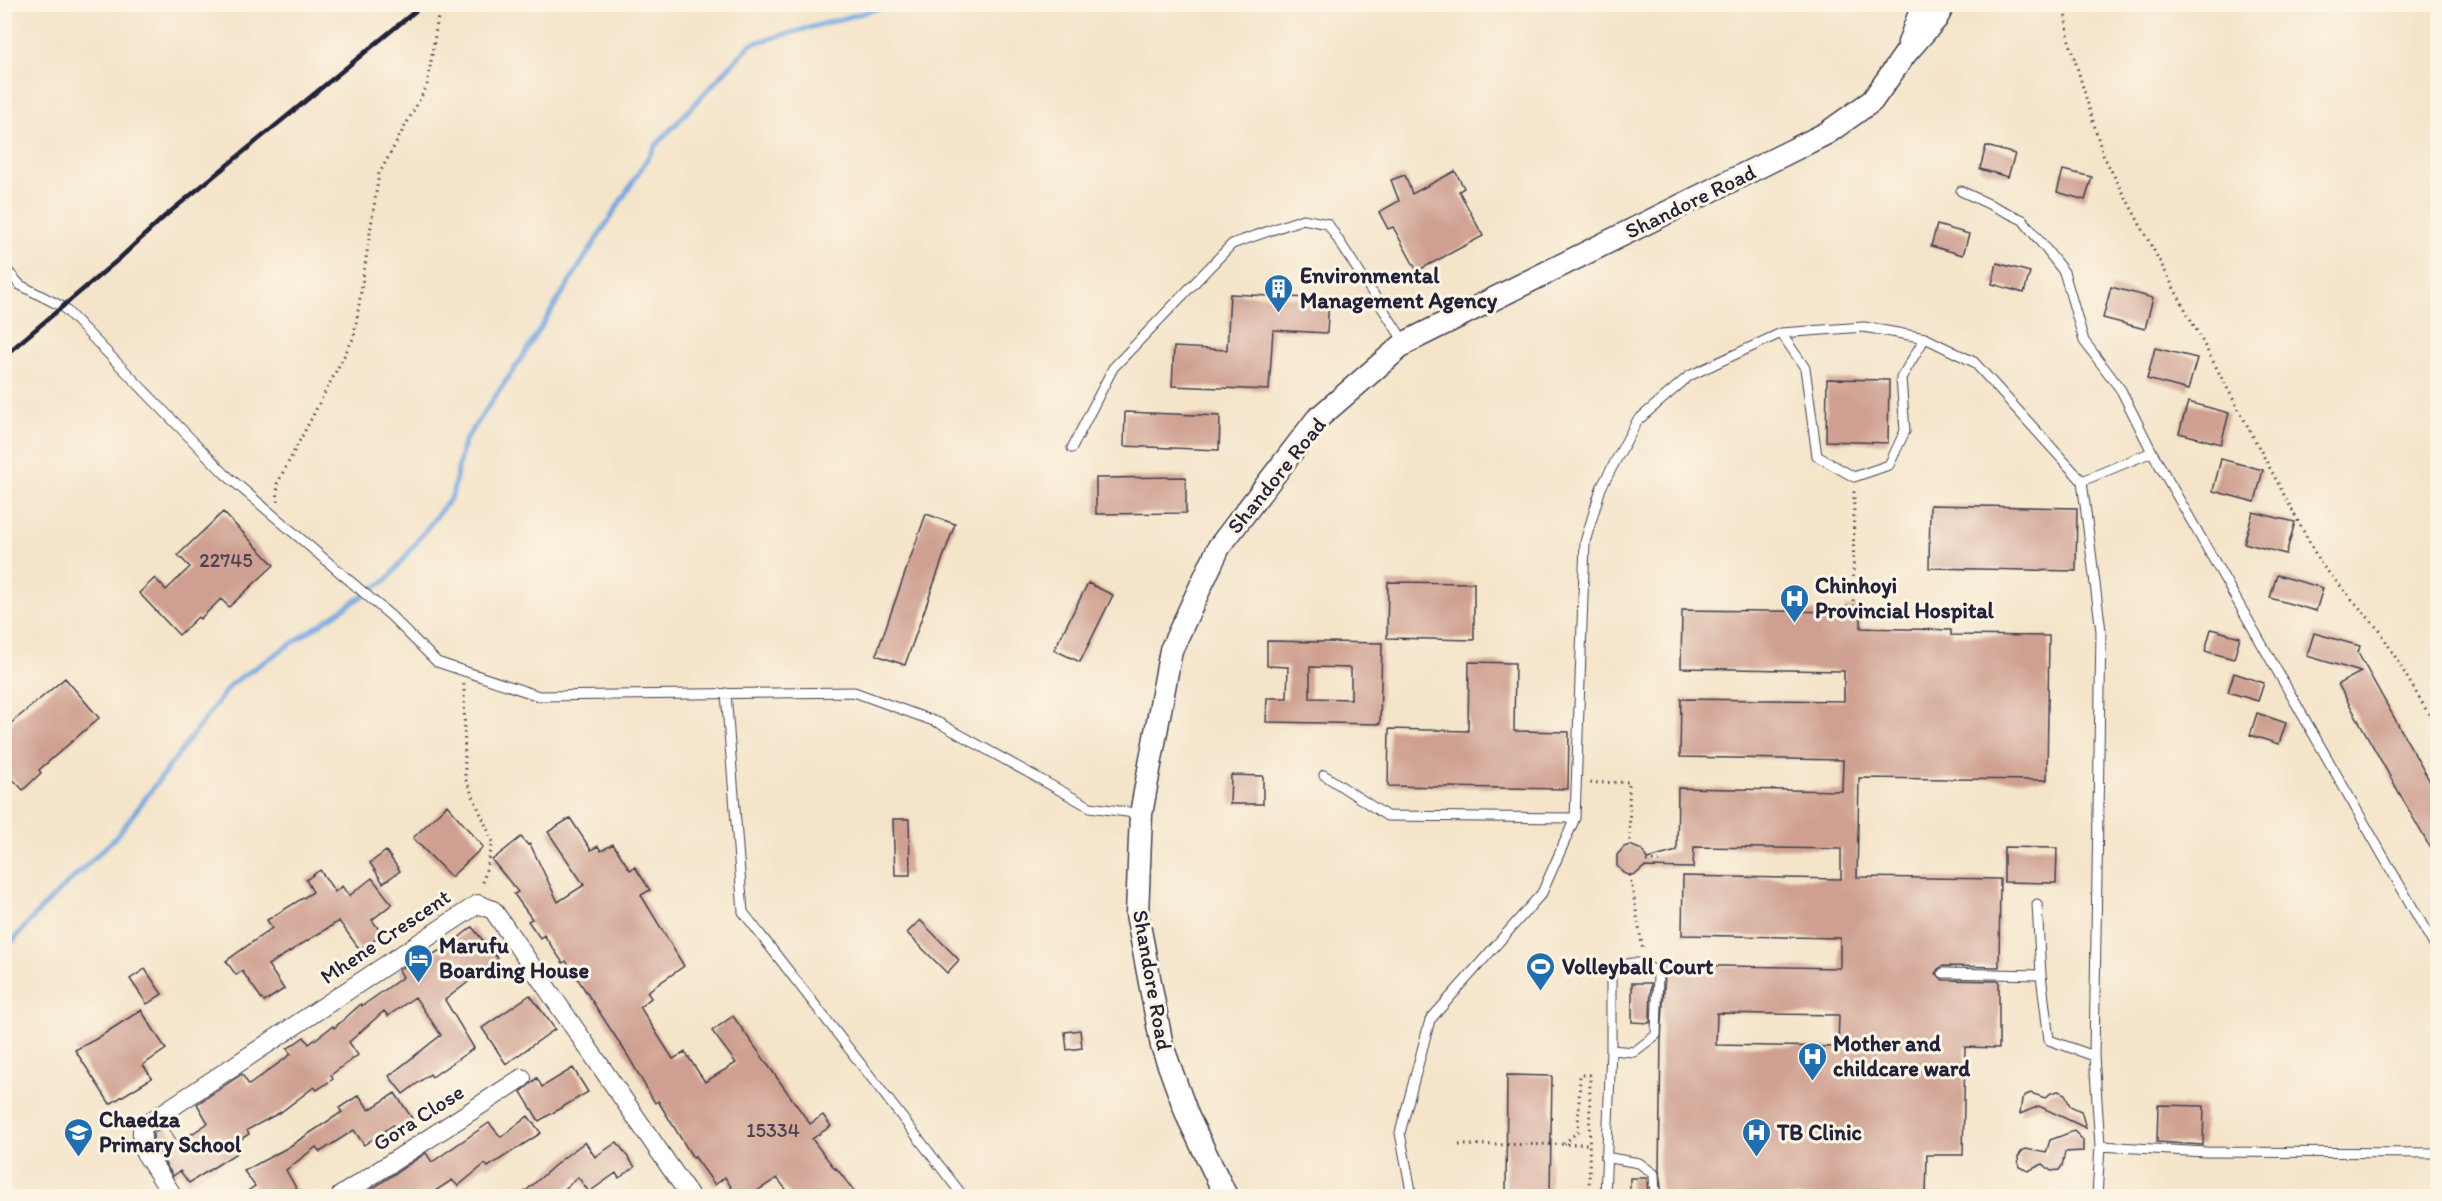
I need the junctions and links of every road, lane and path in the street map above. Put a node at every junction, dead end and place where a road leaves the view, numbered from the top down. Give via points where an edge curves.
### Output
1 (440, 4) edge
2 (1923, 4) edge
3 (1944, 4) edge
4 (2064, 4) edge
5 (1906, 53) junction
6 (1961, 191) dead end
7 (4, 267) edge
8 (1780, 333) junction
9 (1925, 338) junction
10 (1405, 343) junction
11 (1072, 448) dead end
12 (2152, 452) junction
13 (1854, 477) junction
14 (2082, 480) junction
15 (280, 521) junction
16 (1852, 607) dead end
17 (463, 670) junction
18 (726, 693) junction
19 (2438, 730) edge
20 (1324, 775) dead end
21 (1576, 783) junction
22 (1141, 814) junction
23 (1575, 818) junction
24 (1630, 845) dead end
25 (1646, 861) dead end
26 (1659, 861) dead end
27 (1630, 875) dead end
28 (478, 904) junction
29 (2037, 904) dead end
30 (2438, 952) edge
31 (1645, 963) junction
32 (1943, 974) dead end
33 (2041, 975) junction
34 (1611, 1050) junction
35 (2094, 1056) junction
36 (522, 1078) dead end
37 (1564, 1144) junction
38 (1589, 1144) junction
39 (1460, 1145) dead end
40 (2100, 1146) junction
41 (2438, 1154) edge
42 (1605, 1157) junction
43 (173, 1197) edge
44 (340, 1197) edge
45 (690, 1197) edge
46 (963, 1197) edge
47 (1226, 1197) edge
48 (1412, 1197) edge
49 (1588, 1197) edge
50 (1605, 1197) edge
51 (1655, 1197) edge
52 (2097, 1197) edge

1 - 15 path via 427,86 379,174 354,337 277,484
2 - 5 street
3 - 5 street
4 - 19 path via 2069,40 2103,155 2321,564 2380,631
5 - 10 street, Shandore Road via 1872,101 1827,133
6 - 12 lane via 2024,220 2064,272 2084,341 2121,390
7 - 15 lane via 20,285 63,307 225,474
8 - 9 lane via 1864,327
8 - 13 lane via 1805,368 1817,456
8 - 21 lane via 1689,376 1636,422 1601,488 1585,542
9 - 13 lane via 1901,378 1905,431 1889,465
9 - 14 lane via 1974,363
10 - 11 lane via 1328,224 1303,219 1232,244 1113,368
10 - 22 street, Shandore Road via 1317,419 1219,547 1171,650
12 - 14 lane
12 - 30 lane
13 - 16 path
14 - 35 lane via 2101,631
15 - 17 lane via 391,616 437,662
17 - 18 lane via 539,696
17 - 28 path via 465,778 494,842
18 - 22 lane via 854,692 939,723 1090,807
18 - 46 lane via 743,912
20 - 23 lane via 1387,816
21 - 23 lane
21 - 24 path via 1629,782
22 - 47 street, Shandore Road via 1137,914 1162,1046 1188,1117
23 - 48 lane via 1542,893 1430,1020 1400,1133
25 - 26 path
27 - 31 path
28 - 43 street, Mhene Crescent via 142,1126 142,1148
28 - 45 street, Mhene Crescent via 493,910
29 - 33 lane
31 - 34 lane via 1629,962 1611,969
31 - 34 lane via 1658,974 1656,1035 1634,1052
32 - 33 lane
33 - 35 lane via 2049,1040
34 - 42 lane
35 - 40 lane
36 - 44 street, Gora Close
37 - 38 path
37 - 38 path via 1578,1131 1580,1075 1590,1075
37 - 39 path
38 - 49 path
40 - 41 lane via 2206,1152
40 - 52 lane
42 - 50 lane
42 - 51 lane via 1639,1163 1654,1174

